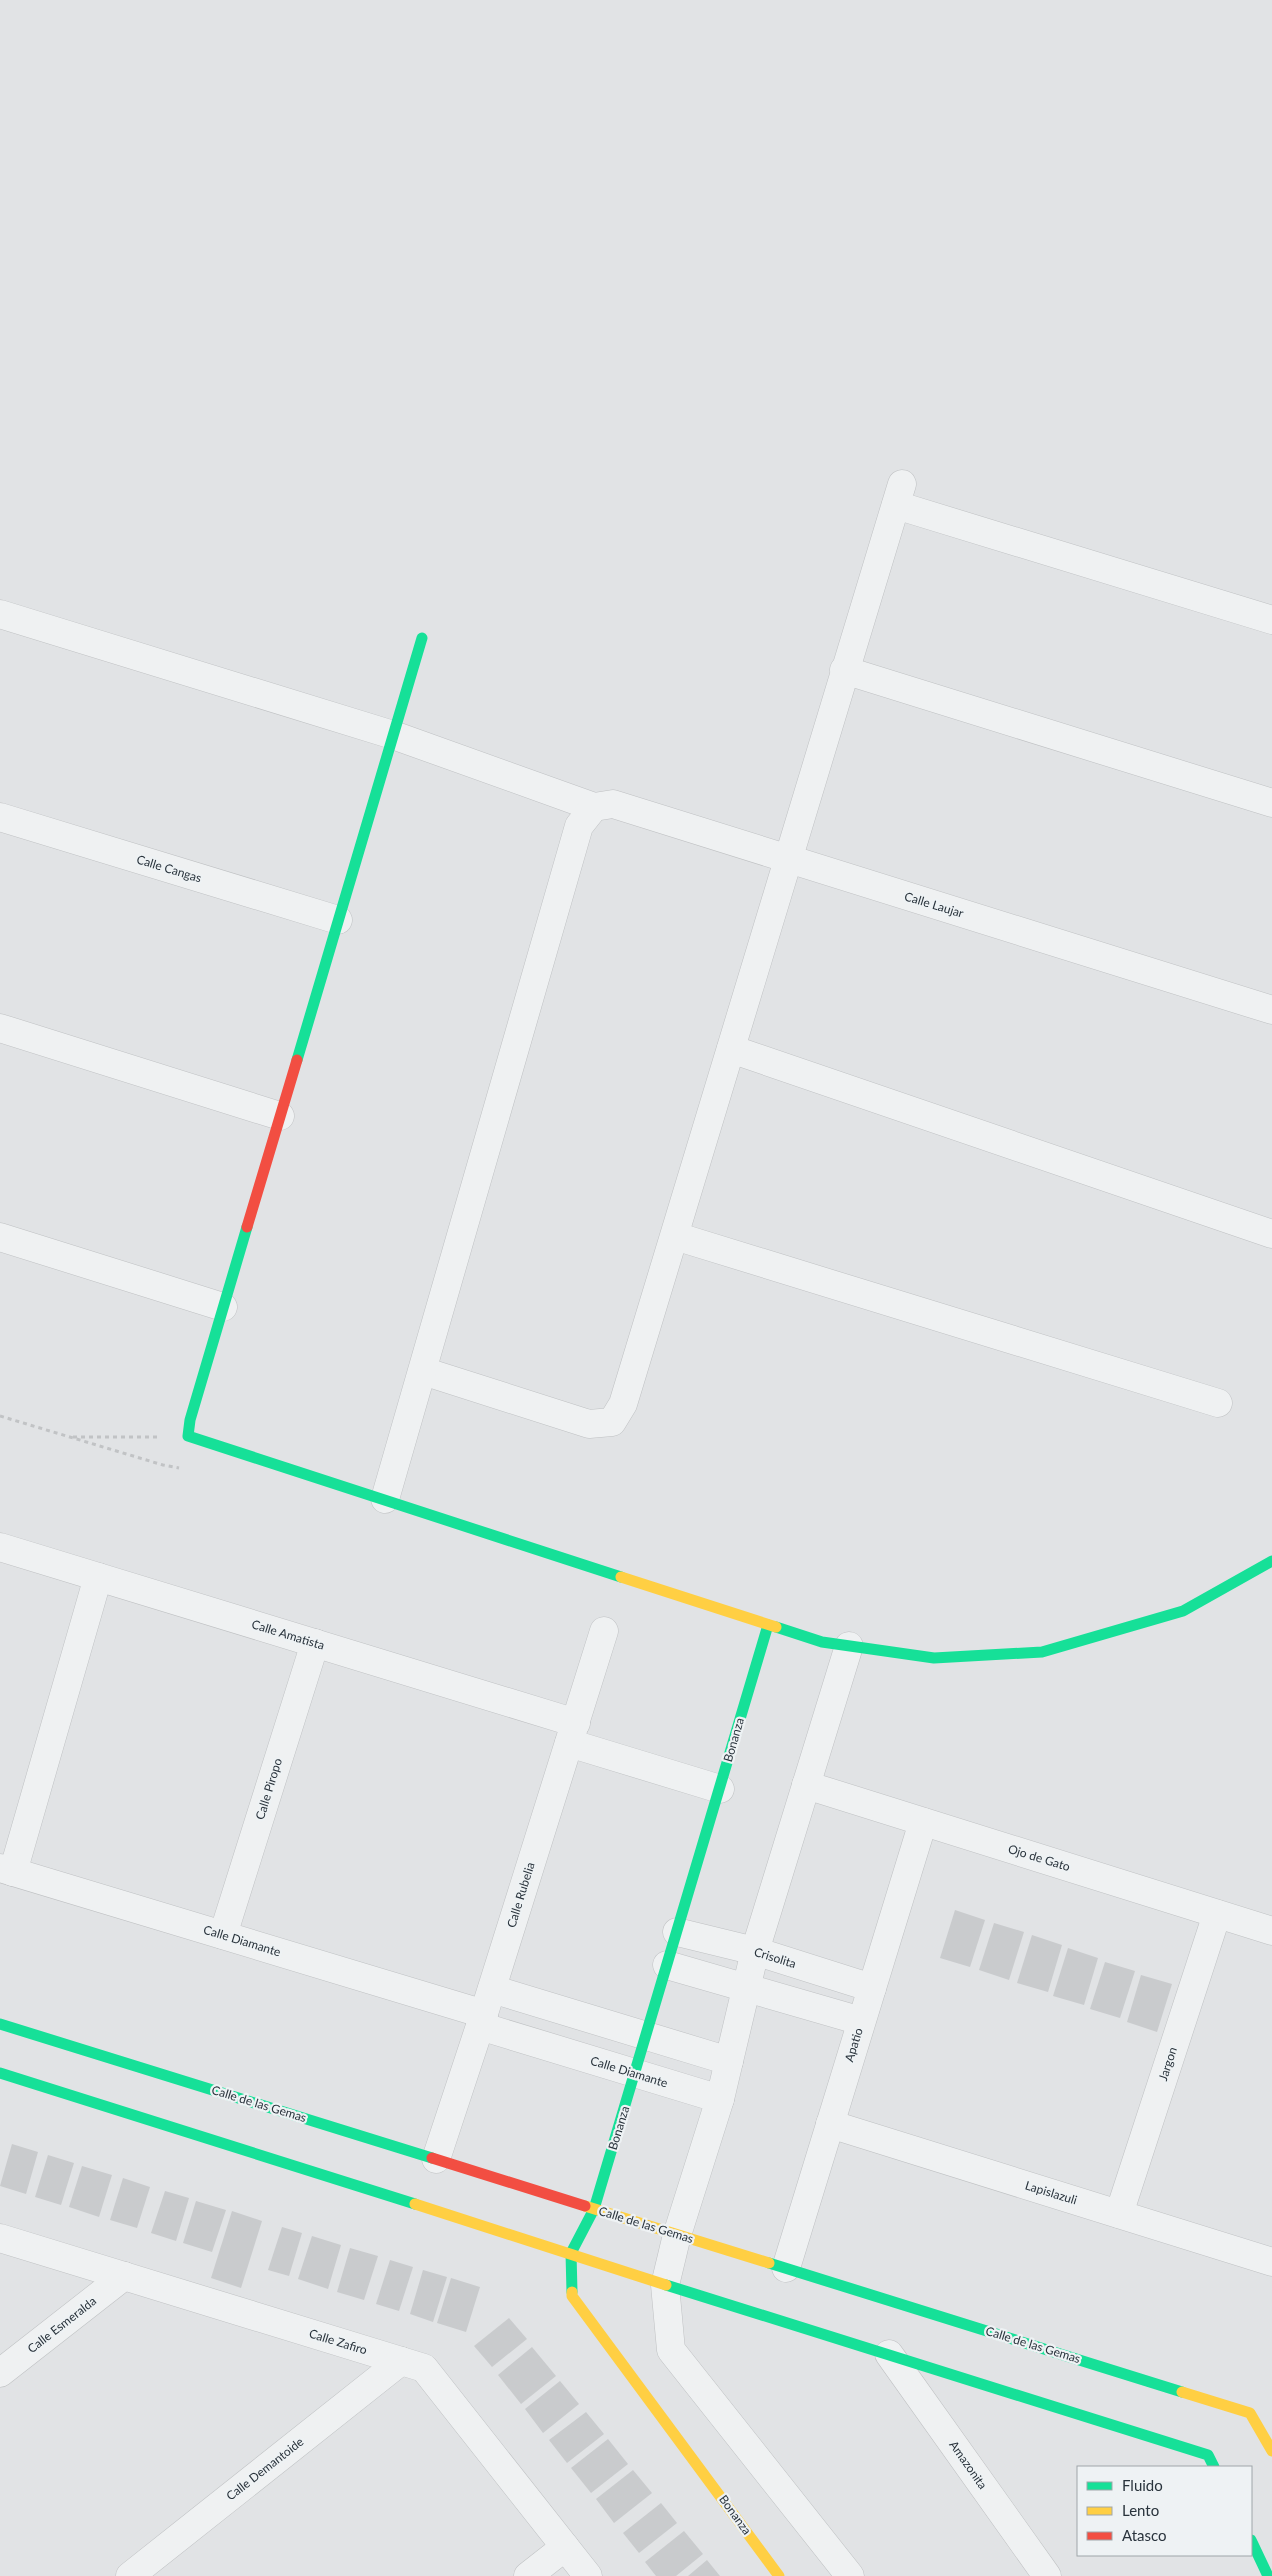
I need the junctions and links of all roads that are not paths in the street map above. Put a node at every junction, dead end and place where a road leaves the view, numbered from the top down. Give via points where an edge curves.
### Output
1 (0, 614) edge
2 (1272, 620) edge
3 (422, 638) dead end
4 (844, 670) junction
5 (393, 735) junction
6 (1272, 803) edge
7 (594, 807) junction
8 (0, 817) edge
9 (787, 859) junction
10 (338, 920) junction
11 (1272, 1010) edge
12 (0, 1028) edge
13 (731, 1048) junction
14 (280, 1116) junction
15 (1272, 1234) edge
16 (675, 1236) junction
17 (0, 1237) edge
18 (223, 1307) junction
19 (423, 1371) junction
20 (1218, 1403) dead end
21 (385, 1499) junction
22 (0, 1547) edge
23 (1272, 1561) edge
24 (98, 1577) junction
25 (768, 1625) junction
26 (604, 1631) dead end
27 (315, 1643) junction
28 (849, 1646) junction
29 (572, 1733) junction
30 (806, 1785) junction
31 (720, 1789) junction
32 (923, 1822) junction
33 (6, 1870) edge
34 (1217, 1914) junction
35 (1272, 1931) edge
36 (677, 1932) junction
37 (223, 1935) junction
38 (756, 1951) junction
39 (667, 1965) junction
40 (748, 1987) junction
41 (872, 1988) junction
42 (485, 2010) junction
43 (861, 2021) junction
44 (0, 2024) edge
45 (647, 2037) junction
46 (728, 2061) junction
47 (0, 2073) edge
48 (635, 2073) junction
49 (720, 2100) junction
50 (830, 2124) junction
51 (436, 2159) junction
52 (594, 2209) junction
53 (1119, 2214) junction
54 (677, 2235) junction
55 (0, 2238) edge
56 (571, 2253) junction
57 (1272, 2262) edge
58 (786, 2268) junction
59 (124, 2276) junction
60 (664, 2285) junction
61 (889, 2354) junction
62 (400, 2361) junction
63 (0, 2374) edge
64 (1272, 2451) edge
65 (1214, 2466) edge
66 (1252, 2542) edge
67 (565, 2547) junction
68 (130, 2576) edge
69 (528, 2576) edge
70 (588, 2576) edge
71 (779, 2576) edge
72 (850, 2576) edge
73 (1047, 2576) edge
74 (1268, 2576) edge

1 - 5 street
2 - 4 street via 899,494
3 - 5 street
4 - 6 street
4 - 9 street
5 - 7 street
5 - 10 street
7 - 9 street, Calle Laujar via 613,804
7 - 19 street via 579,826
8 - 10 street, Calle Cangas
9 - 11 street, Calle Laujar
9 - 13 street
10 - 14 street
12 - 14 street
13 - 15 street
13 - 16 street
14 - 18 street
16 - 19 street via 622,1404 612,1422 589,1424
16 - 20 street
17 - 18 street
18 - 21 street via 188,1436
19 - 21 street
21 - 25 street
22 - 24 street, Calle Amatista
23 - 28 street via 1183,1611 1042,1652 934,1658
24 - 27 street, Calle Amatista
24 - 33 street
25 - 28 street via 822,1642
25 - 31 street, Bonanza
26 - 29 street, Calle Rubelia
27 - 29 street, Calle Amatista
27 - 37 street, Calle Piropo
28 - 30 street
29 - 31 street, Calle Amatista
29 - 42 street, Calle Rubelia
30 - 32 street, Ojo de Gato
30 - 38 street
31 - 36 street, Bonanza
32 - 34 street, Ojo de Gato
32 - 41 street, Apatio
33 - 37 street, Calle Diamante
34 - 35 street, Ojo de Gato
34 - 53 street, Jargon
36 - 38 street, Crisolita
36 - 39 street, Bonanza
37 - 42 street, Calle Diamante
38 - 40 street
38 - 41 street, Crisolita
39 - 40 street
39 - 45 street, Bonanza
40 - 43 street
40 - 46 street
41 - 43 street, Apatio
42 - 45 street, Calle Diamante
42 - 48 street, Calle Diamante
42 - 51 street, Calle Rubelia
43 - 50 street, Apatio
44 - 51 street, Calle de las Gemas
45 - 46 street, Calle Diamante
45 - 48 street, Bonanza
46 - 49 street
47 - 56 street
48 - 49 street, Calle Diamante
48 - 52 street, Bonanza
49 - 54 street
50 - 53 street, Lapislazuli
50 - 58 street, Apatio
51 - 52 street, Calle de las Gemas
52 - 54 street, Calle de las Gemas
52 - 56 street, Bonanza
53 - 57 street, Lapislazuli
54 - 58 street, Calle de las Gemas
54 - 60 street
55 - 59 street, Calle Zafiro
56 - 60 street
56 - 71 street, Bonanza via 572,2296
58 - 64 street, Calle de las Gemas via 1250,2413
59 - 62 street, Calle Zafiro
59 - 63 street, Calle Esmeralda
60 - 61 street
60 - 72 street via 671,2350
61 - 65 street via 1208,2455
61 - 73 street, Amazonita
62 - 67 street, Calle Zafiro via 424,2368
62 - 68 street, Calle Demantoide
66 - 74 street
67 - 69 street
67 - 70 street, Calle Zafiro

